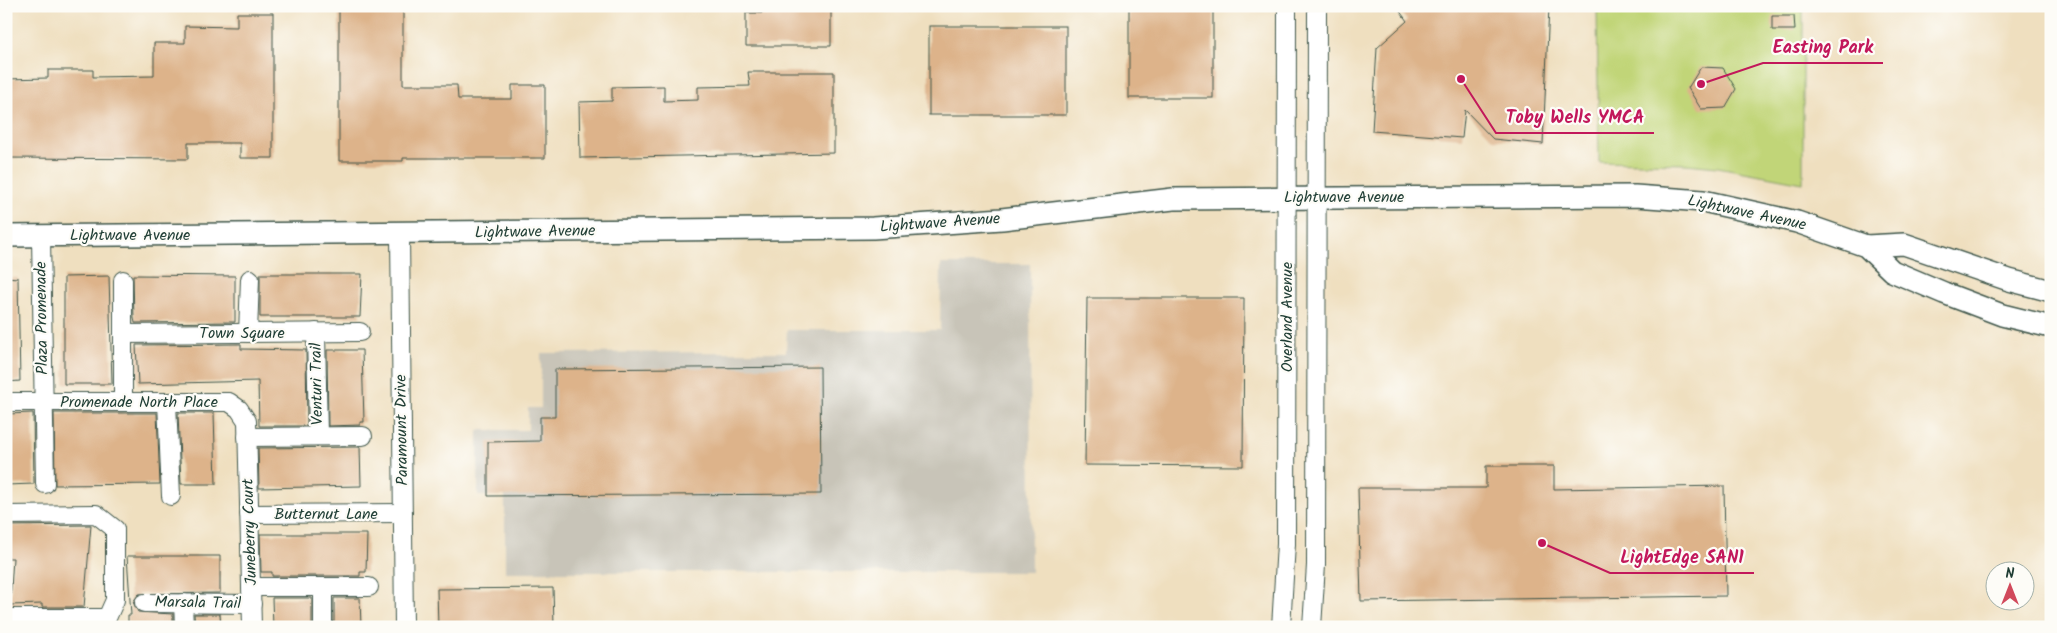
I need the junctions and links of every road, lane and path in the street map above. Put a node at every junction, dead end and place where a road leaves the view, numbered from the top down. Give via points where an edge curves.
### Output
1 (1287, 6) edge
2 (1317, 6) edge
3 (1317, 197) junction
4 (1288, 198) junction
5 (400, 233) junction
6 (6, 236) edge
7 (41, 236) junction
8 (1866, 246) junction
9 (250, 279) dead end
10 (123, 280) dead end
11 (2051, 291) edge
12 (2051, 327) edge
13 (316, 332) junction
14 (360, 332) dead end
15 (248, 333) junction
16 (123, 334) junction
17 (44, 401) junction
18 (6, 402) edge
19 (123, 402) junction
20 (167, 402) junction
21 (318, 436) junction
22 (363, 436) dead end
23 (247, 437) junction
24 (45, 484) dead end
25 (171, 496) dead end
26 (402, 513) junction
27 (249, 514) junction
28 (6, 516) edge
29 (323, 587) junction
30 (369, 587) dead end
31 (251, 596) junction
32 (144, 603) dead end
33 (183, 603) junction
34 (6, 618) edge
35 (28, 622) edge
36 (184, 627) edge
37 (252, 627) edge
38 (323, 627) edge
39 (404, 627) edge
40 (1281, 627) edge
41 (1312, 627) edge

1 - 4 street, Overland Avenue
2 - 3 street, Overland Avenue
3 - 4 main road, Lightwave Avenue
3 - 8 main road, Lightwave Avenue via 1635,196 1703,201 1797,222
3 - 41 street, Overland Avenue via 1316,556
4 - 5 main road, Lightwave Avenue via 1173,199 1002,219 873,228
4 - 40 street, Overland Avenue via 1286,544
5 - 7 main road, Lightwave Avenue
5 - 26 street, Paramount Drive
6 - 7 main road, Lightwave Avenue
7 - 17 street, Plaza Promenade
8 - 11 main road, Lightwave Avenue via 1904,244
8 - 12 main road, Lightwave Avenue via 1892,271 2002,315
9 - 15 street
10 - 16 street
13 - 14 street, Town Square
13 - 15 street, Town Square
13 - 21 street, Venturi Trail
15 - 16 street, Town Square
16 - 19 street
17 - 18 street, Promenade North Place
17 - 19 street, Promenade North Place
17 - 24 street
19 - 20 street, Promenade North Place
20 - 23 street, Promenade North Place via 229,402 247,421
20 - 25 street
21 - 22 street
21 - 23 street
23 - 27 street, Juneberry Court
26 - 27 street, Butternut Lane
26 - 39 street, Paramount Drive
27 - 31 street, Juneberry Court
28 - 35 street via 96,514 115,529 115,600 107,618
29 - 30 street, Marsala Trail
29 - 31 street, Marsala Trail
29 - 38 street
31 - 33 street, Marsala Trail
31 - 37 street, Juneberry Court
32 - 33 street, Marsala Trail
33 - 36 street
34 - 35 street

